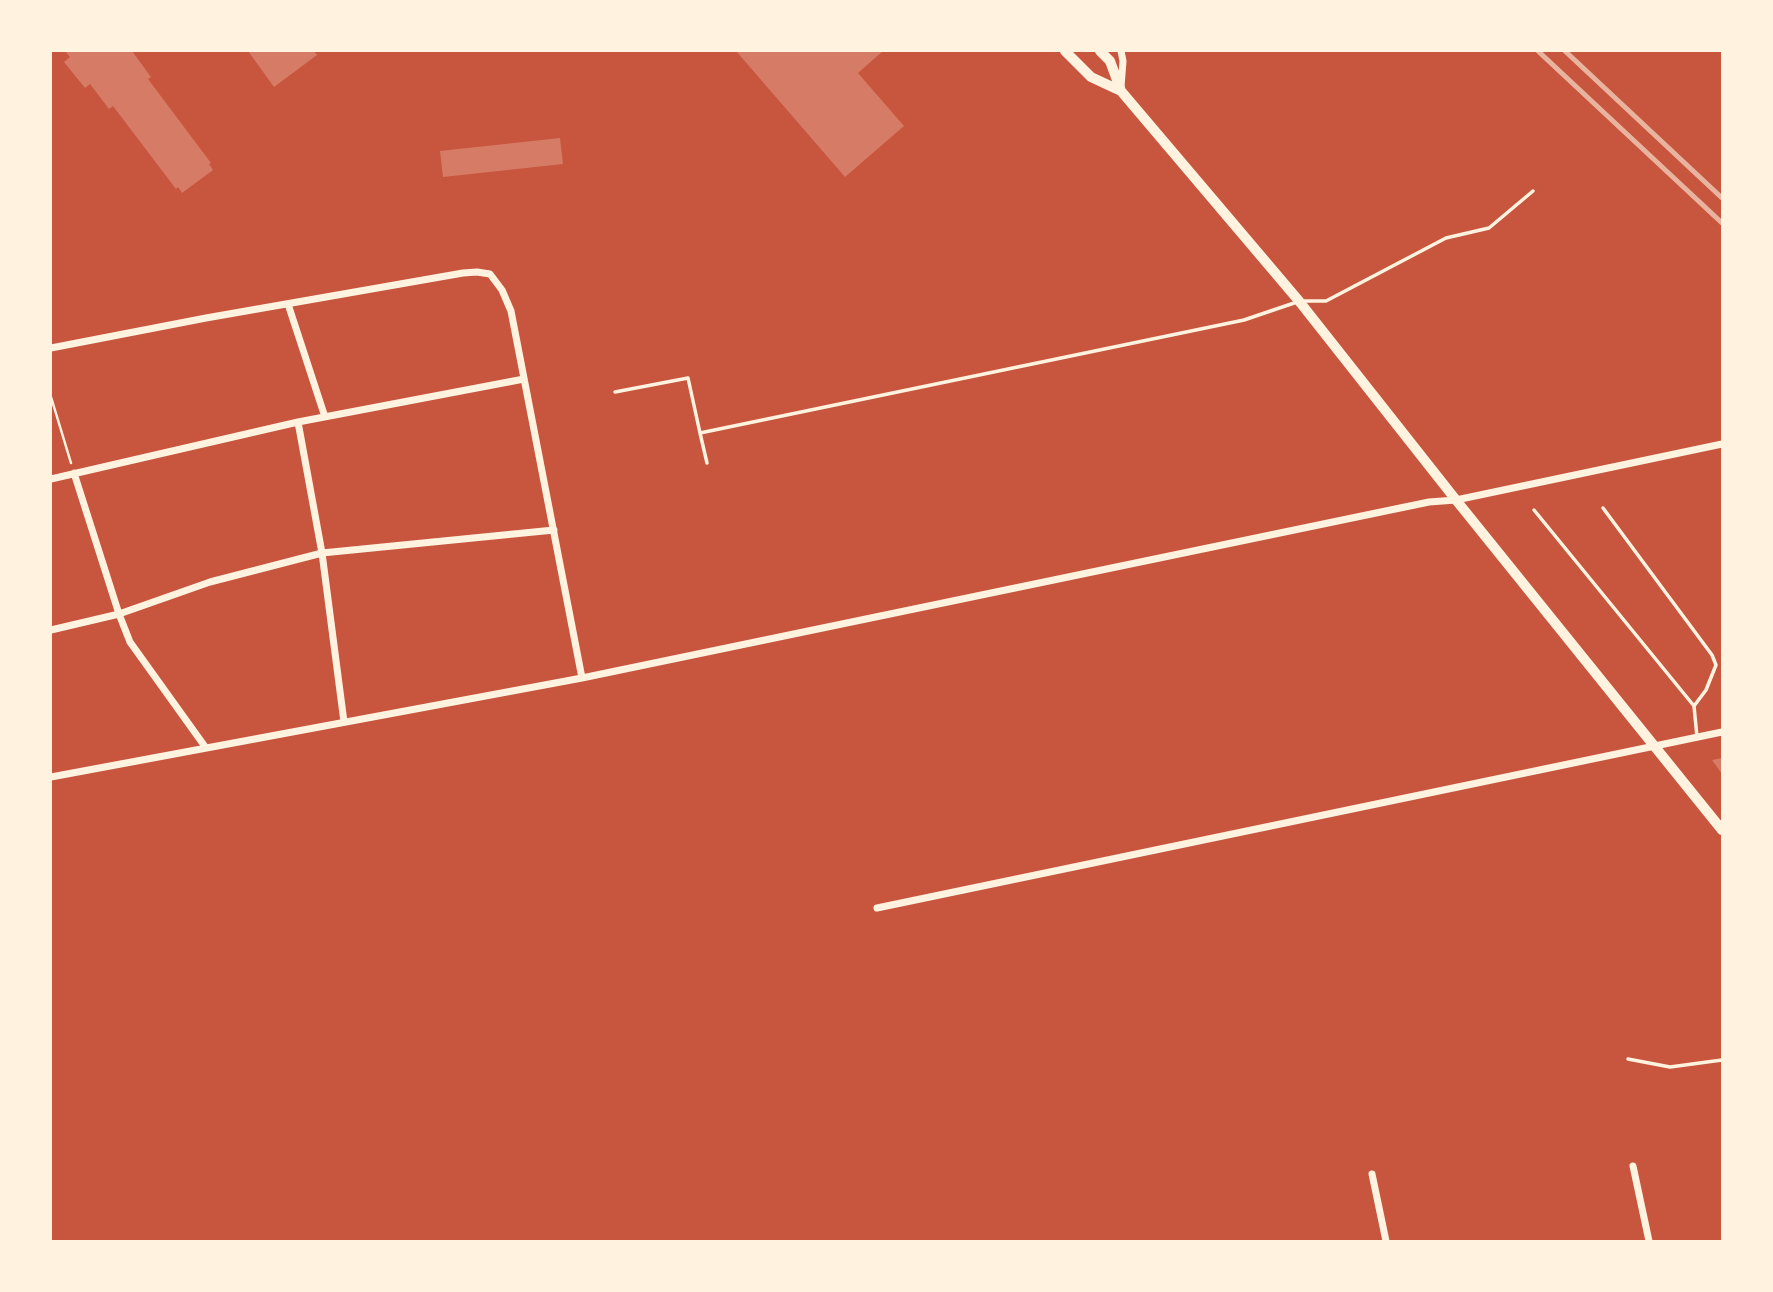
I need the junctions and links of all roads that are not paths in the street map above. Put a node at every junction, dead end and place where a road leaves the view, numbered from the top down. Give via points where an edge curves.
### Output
1 (1065, 51) edge
2 (1100, 51) edge
3 (1121, 51) edge
4 (1121, 91) junction
5 (1533, 191) dead end
6 (1299, 301) junction
7 (288, 304) junction
8 (51, 348) edge
9 (524, 379) junction
10 (615, 392) dead end
11 (325, 417) junction
12 (298, 422) junction
13 (700, 433) junction
14 (1722, 444) edge
15 (707, 463) dead end
16 (74, 473) junction
17 (51, 479) edge
18 (1456, 500) junction
19 (1603, 508) dead end
20 (1534, 510) dead end
21 (554, 530) junction
22 (322, 553) junction
23 (119, 614) junction
24 (51, 630) edge
25 (582, 678) junction
26 (1694, 705) junction
27 (344, 722) junction
28 (1722, 732) edge
29 (1697, 737) junction
30 (1655, 746) junction
31 (206, 748) junction
32 (51, 777) edge
33 (1722, 830) edge
34 (877, 908) dead end
35 (1629, 1059) dead end
36 (1722, 1059) edge
37 (1633, 1166) dead end
38 (1372, 1174) dead end
39 (1387, 1241) edge
40 (1650, 1241) edge

1 - 4 main road via 1091,78
2 - 4 main road via 1110,61
3 - 4 street
4 - 6 main road
5 - 6 lane via 1489,228 1446,238 1326,301
6 - 13 lane via 1244,320
6 - 18 main road
7 - 8 street
7 - 9 street via 463,273 490,274 511,311
7 - 11 street
9 - 11 street
9 - 21 street
10 - 13 lane via 688,378
11 - 12 street
12 - 16 street
12 - 22 street
13 - 15 lane
14 - 18 street
16 - 17 street
16 - 23 street
18 - 25 street
18 - 30 main road
19 - 26 lane via 1712,655 1716,665
20 - 26 lane
21 - 22 street
21 - 25 street
22 - 23 street via 209,582
22 - 27 street
23 - 24 street
23 - 31 street via 131,642
25 - 27 street
26 - 29 lane
27 - 31 street
28 - 29 street
29 - 30 street
30 - 33 main road
30 - 34 street
31 - 32 street
35 - 36 lane via 1670,1067
37 - 40 street
38 - 39 street

